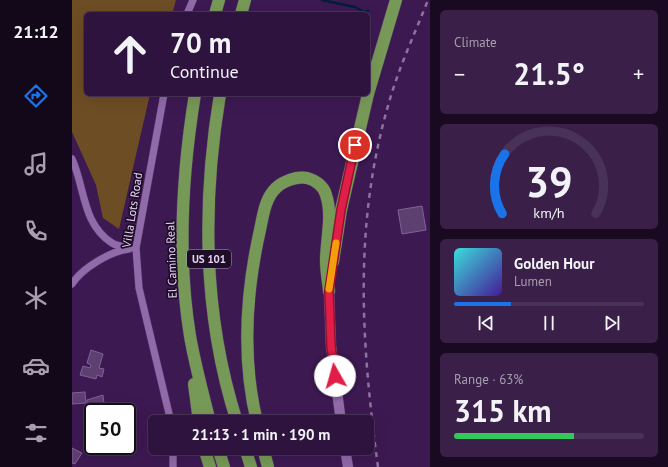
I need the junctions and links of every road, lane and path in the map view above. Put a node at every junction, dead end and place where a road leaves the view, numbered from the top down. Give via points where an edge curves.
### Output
1 (192, 0) edge
2 (219, 0) edge
3 (245, 0) edge
4 (396, 0) edge
5 (189, 12) edge
6 (216, 12) edge
7 (242, 12) edge
8 (370, 87) edge
9 (164, 96) edge
10 (195, 96) edge
11 (220, 96) edge
12 (368, 96) edge
13 (72, 159) edge
14 (136, 248) junction
15 (72, 284) edge
16 (329, 291) junction
17 (190, 336) junction
18 (169, 415) edge
19 (198, 415) edge
20 (208, 415) edge
21 (235, 415) edge
22 (256, 415) edge
23 (340, 415) edge
24 (173, 455) edge
25 (206, 455) edge
26 (220, 455) edge
27 (248, 455) edge
28 (265, 455) edge
29 (346, 455) edge
30 (173, 467) edge
31 (210, 467) edge
32 (224, 467) edge
33 (252, 467) edge
34 (268, 467) edge
35 (348, 467) edge

1 - 5 street
2 - 6 highway
3 - 7 highway
4 - 8 highway
9 - 14 street, Villa Lots Road
10 - 17 highway, El Camino Real / US 101 via 183,188 182,234
11 - 21 highway, US 101 via 210,171 208,236 212,299 222,363
12 - 16 highway via 341,210
13 - 14 street via 96,230 113,244
14 - 15 street via 109,254
14 - 18 street, Villa Lots Road via 140,288
16 - 22 highway via 326,262 329,214 326,194 322,186 312,179 288,180 276,188 264,211 252,276 248,342
16 - 23 main road via 331,346
17 - 19 highway
17 - 20 highway, El Camino Real / US 101
24 - 30 street
25 - 31 highway
26 - 32 highway
27 - 33 highway
28 - 34 highway
29 - 35 main road

